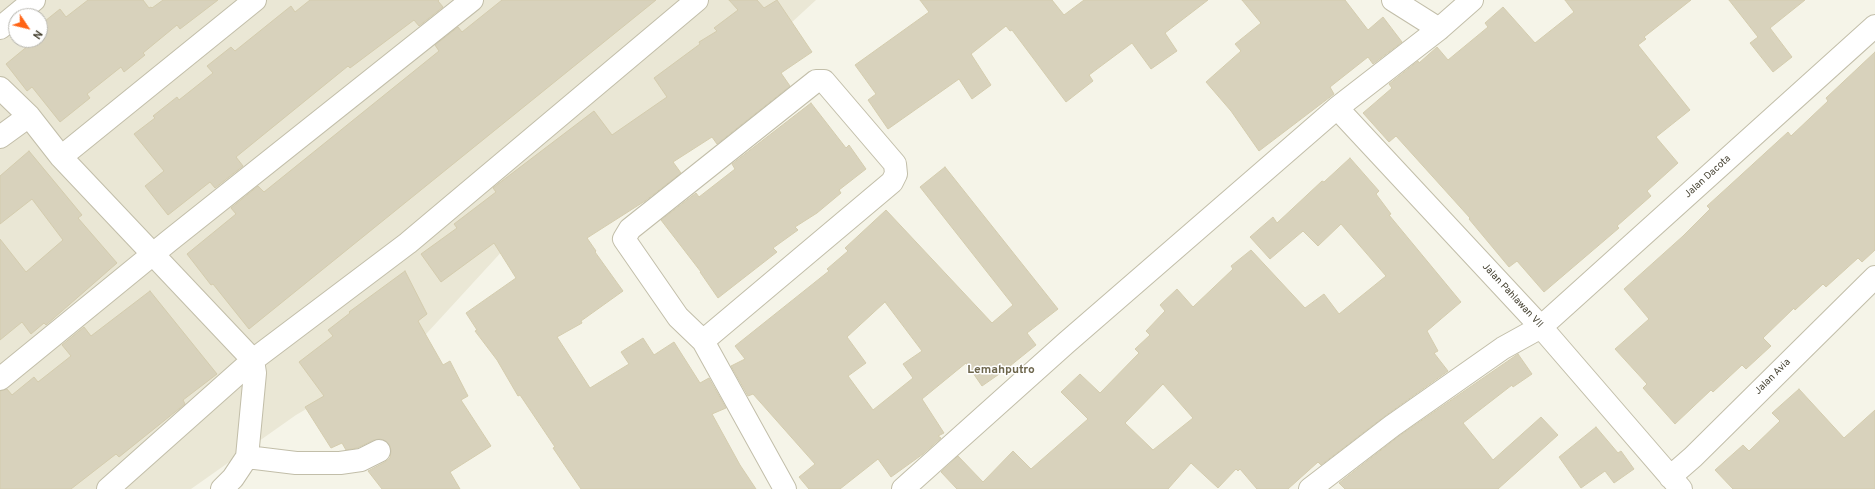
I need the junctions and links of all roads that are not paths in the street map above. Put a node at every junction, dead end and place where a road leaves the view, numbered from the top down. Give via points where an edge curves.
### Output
1 (34, 0) edge
2 (255, 0) edge
3 (472, 0) edge
4 (697, 0) edge
5 (1393, 0) edge
6 (1472, 0) edge
7 (1875, 26) edge
8 (0, 28) edge
9 (1439, 29) junction
10 (0, 88) edge
11 (1337, 108) junction
12 (29, 116) junction
13 (0, 136) edge
14 (61, 157) junction
15 (154, 254) junction
16 (1875, 277) edge
17 (1541, 327) junction
18 (703, 341) junction
19 (252, 360) junction
20 (0, 379) edge
21 (379, 451) dead end
22 (248, 457) junction
23 (1676, 483) edge
24 (108, 489) edge
25 (222, 489) edge
26 (785, 489) edge
27 (903, 489) edge
28 (1310, 489) edge

1 - 8 street
2 - 14 street
3 - 15 street
4 - 19 street via 408,243
5 - 9 street
6 - 9 street
7 - 17 street, Jalan Dacota
9 - 11 street
10 - 12 street
11 - 17 street, Jalan Pahlawan VII
11 - 27 street via 1066,343
12 - 13 street
12 - 14 street
14 - 15 street
15 - 19 street
15 - 20 street
16 - 23 street, Jalan Avia via 1693,457
17 - 23 street, Jalan Pahlawan VII
17 - 28 street, Jalan Dacota via 1503,348 1392,426
18 - 18 street via 678,317 625,242 625,235 816,81 824,80 895,164 896,174 892,182
18 - 26 street
19 - 22 street via 255,373
19 - 24 street
21 - 22 street via 361,460 340,463 296,463
22 - 25 street

